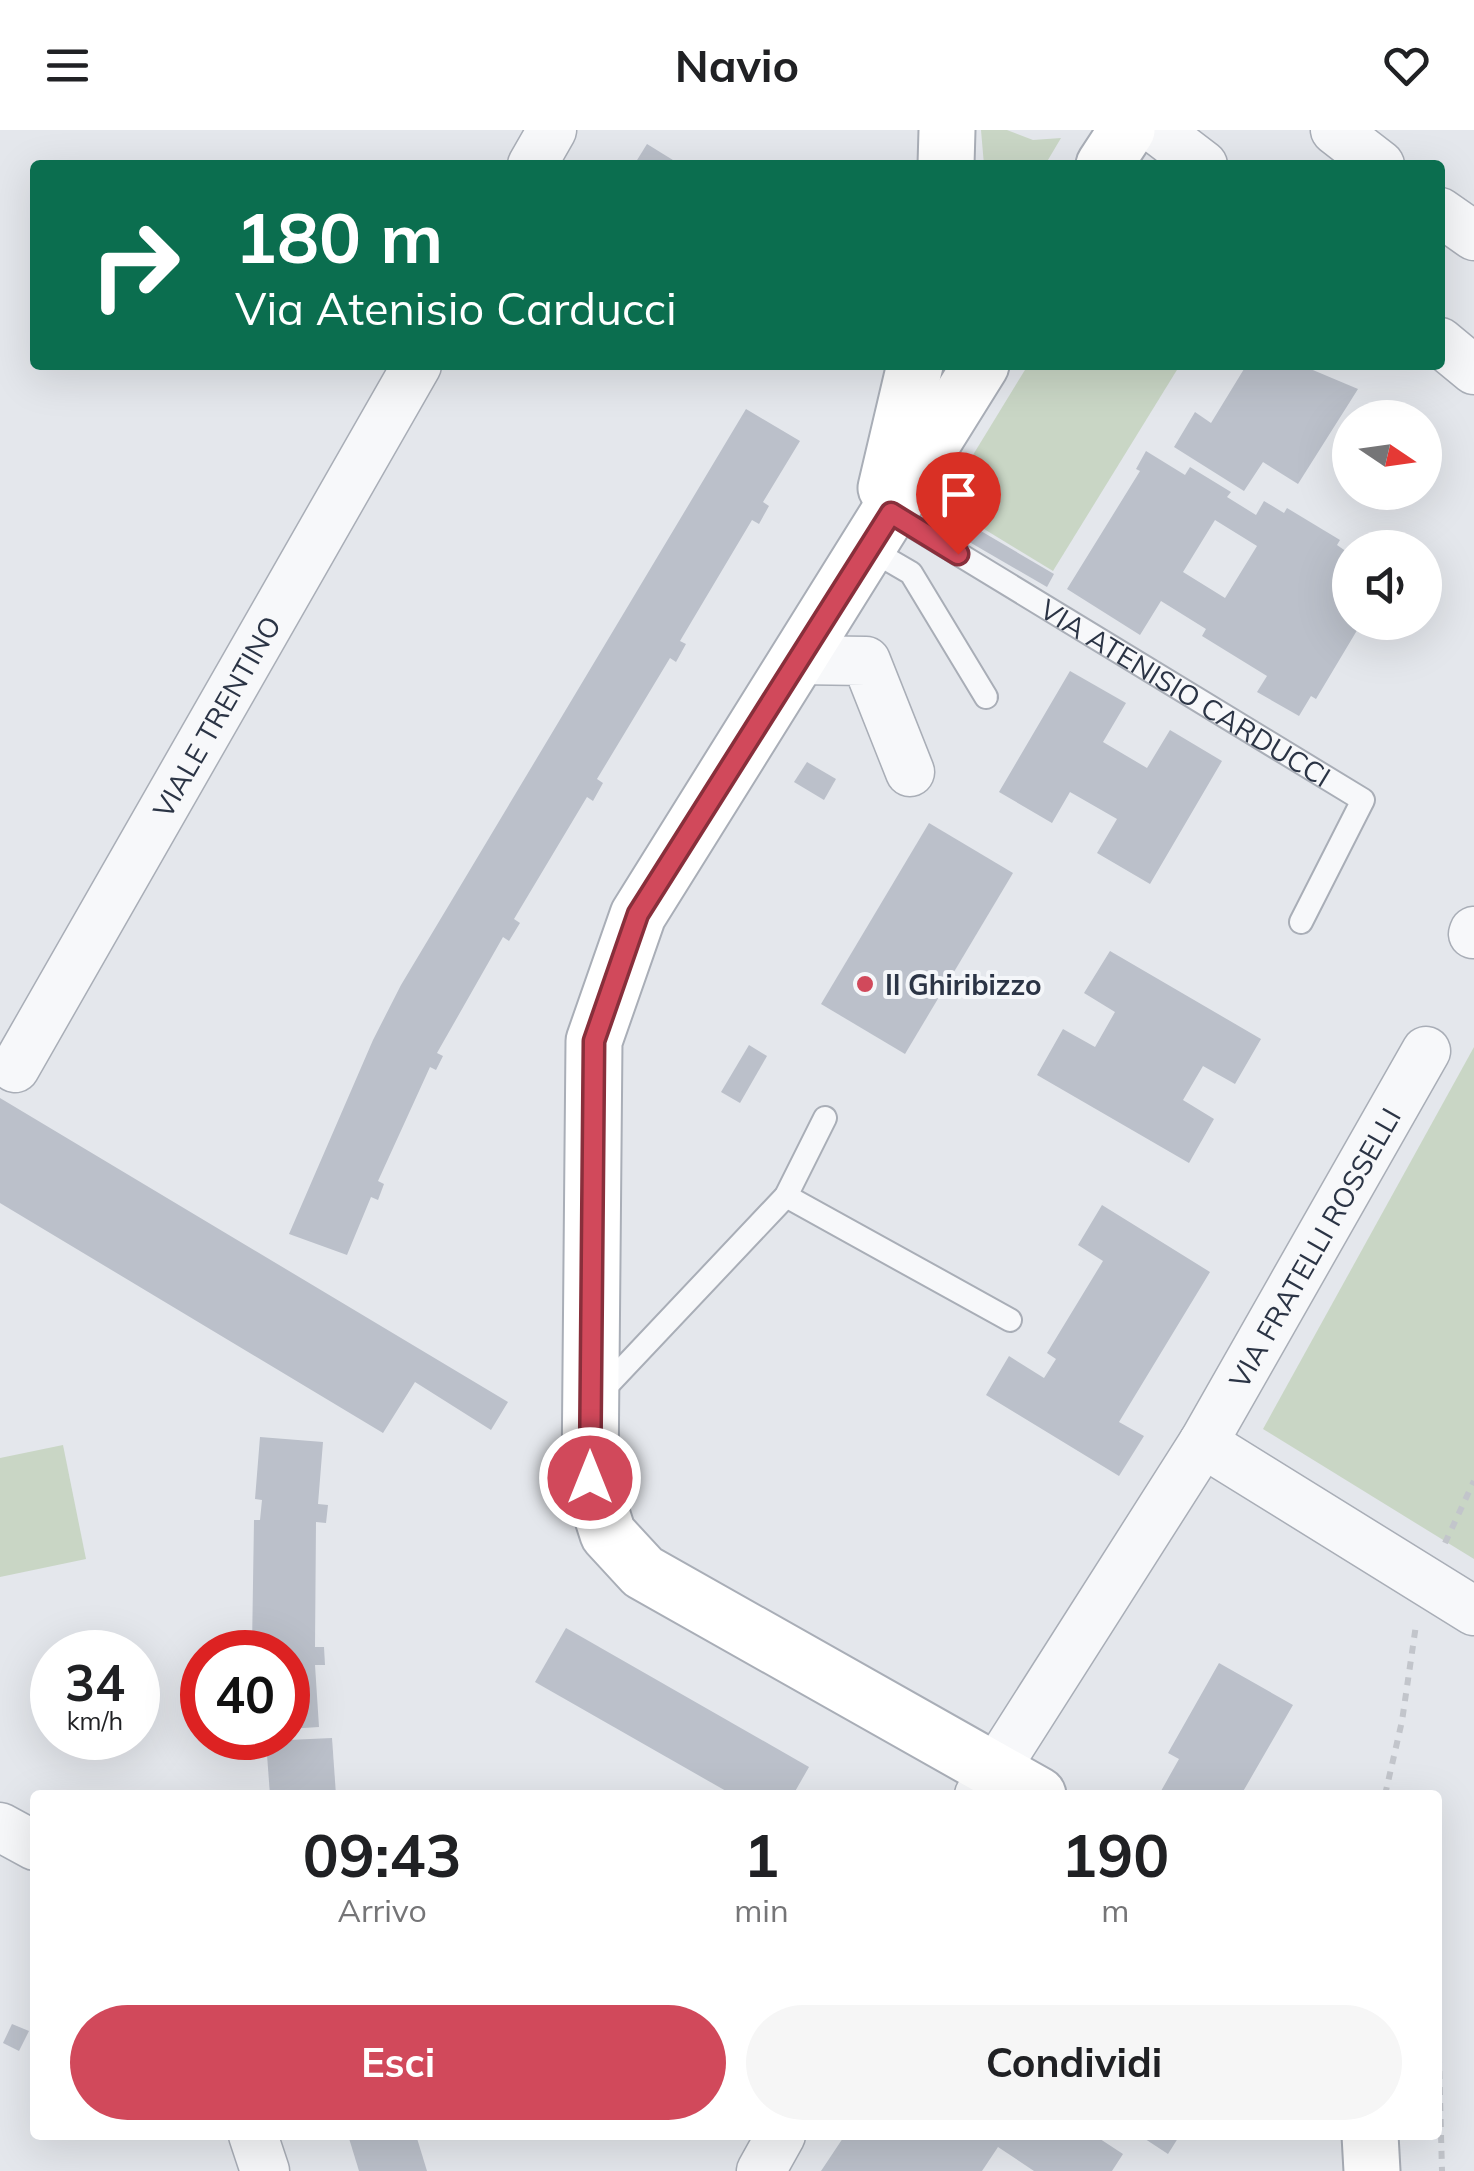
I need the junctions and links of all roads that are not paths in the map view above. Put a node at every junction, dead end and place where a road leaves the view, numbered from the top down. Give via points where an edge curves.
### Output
1 (552, 130) edge
2 (946, 130) edge
3 (1106, 130) edge
4 (1127, 130) edge
5 (1157, 130) edge
6 (1334, 130) edge
7 (535, 160) edge
8 (946, 160) edge
9 (1095, 160) edge
10 (1107, 160) edge
11 (1197, 160) edge
12 (1373, 160) edge
13 (1445, 216) edge
14 (1474, 236) edge
15 (1445, 346) edge
16 (415, 370) edge
17 (914, 370) edge
18 (977, 370) edge
19 (1474, 371) edge
20 (1474, 381) edge
21 (879, 530) junction
22 (797, 660) junction
23 (986, 697) dead end
24 (910, 772) dead end
25 (1301, 922) dead end
26 (1426, 1051) dead end
27 (15, 1068) dead end
28 (825, 1118) dead end
29 (786, 1196) junction
30 (1010, 1320) dead end
31 (590, 1404) junction
32 (1203, 1444) junction
33 (1474, 1611) edge
34 (1003, 1786) edge
35 (0, 1827) edge
36 (30, 1843) edge
37 (256, 2140) edge
38 (779, 2140) edge
39 (1370, 2140) edge
40 (265, 2171) edge
41 (760, 2171) edge
42 (1372, 2171) edge

1 - 7 street
2 - 8 street
3 - 9 street
4 - 10 street
5 - 11 street
6 - 12 street
13 - 14 street
15 - 19 street
16 - 27 street, VIALE TRENTINO
17 - 21 street
18 - 21 street
19 - 20 street
21 - 22 street
21 - 23 lane
21 - 25 lane, VIA ATENISIO CARDUCCI via 1363,800
22 - 24 street via 866,661
22 - 31 street via 638,914 594,1041
26 - 32 street, VIA FRATELLI ROSSELLI
28 - 29 lane
29 - 30 lane
29 - 31 lane
31 - 34 street via 590,1478 608,1534 643,1572
32 - 33 street
32 - 34 street, VIA FRATELLI ROSSELLI
35 - 36 street
37 - 40 street
38 - 41 street
39 - 42 street

